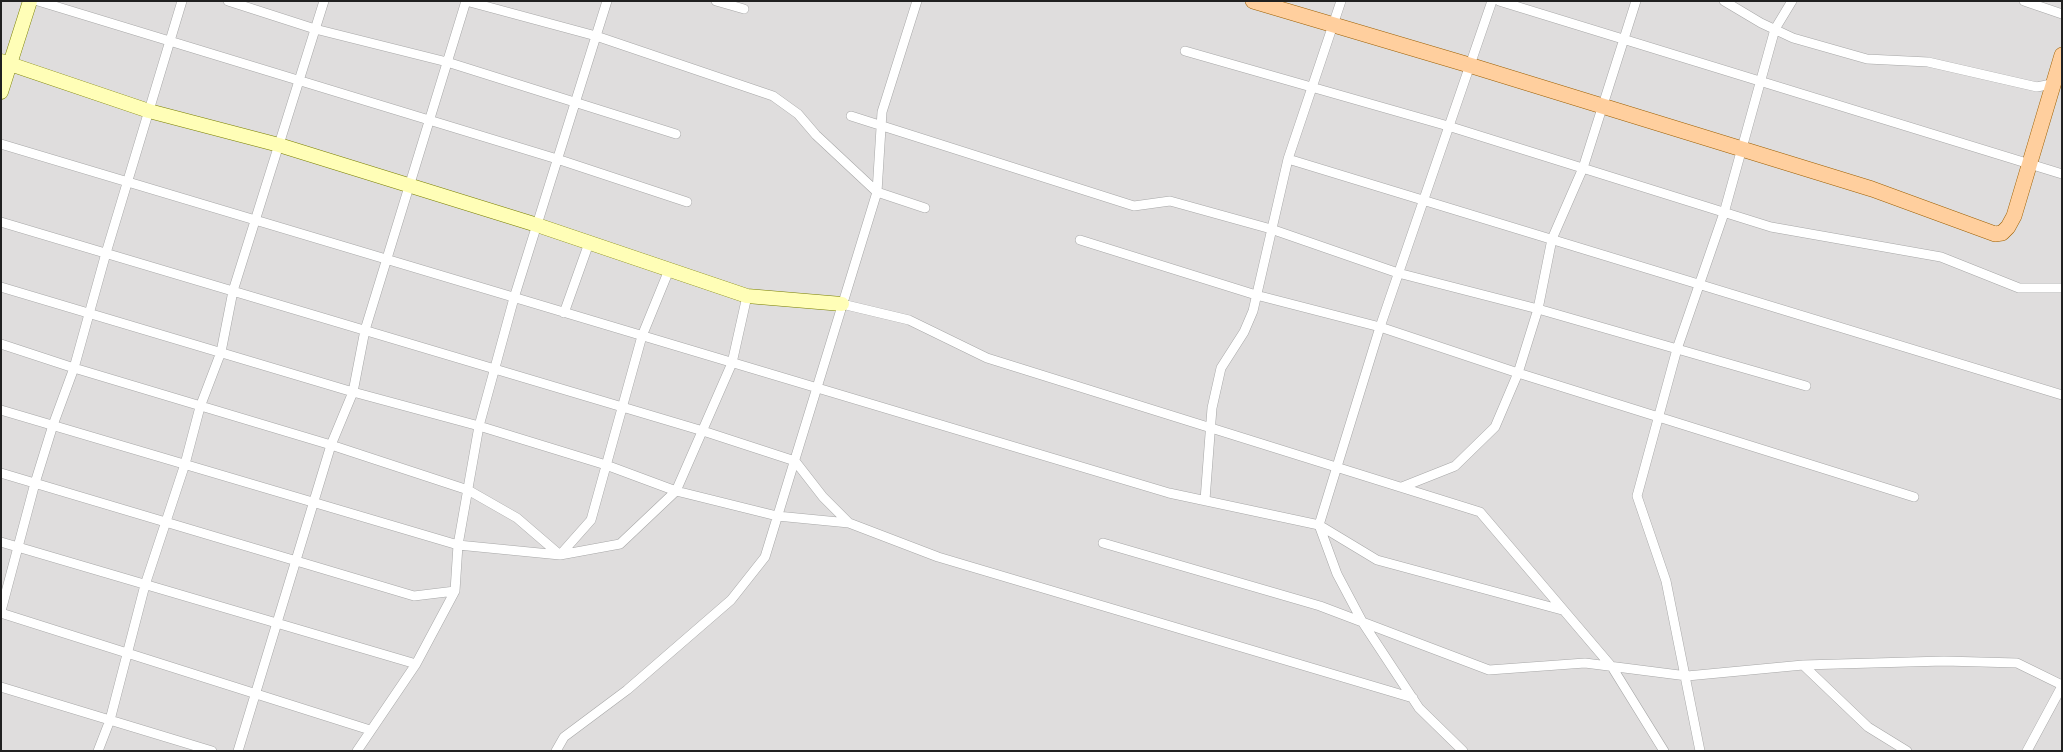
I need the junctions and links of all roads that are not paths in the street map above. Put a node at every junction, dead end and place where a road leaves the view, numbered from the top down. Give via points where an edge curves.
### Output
1 (30, 1) edge
2 (38, 1) edge
3 (182, 1) edge
4 (228, 1) edge
5 (324, 1) edge
6 (466, 1) edge
7 (607, 1) edge
8 (716, 1) edge
9 (917, 1) edge
10 (1253, 1) edge
11 (1341, 1) edge
12 (1492, 1) edge
13 (1499, 1) edge
14 (1636, 1) edge
15 (1724, 1) edge
16 (1792, 1) edge
17 (2024, 1) edge
18 (744, 9) dead end
19 (2062, 14) edge
20 (1334, 25) junction
21 (315, 29) junction
22 (1775, 29) junction
23 (596, 36) junction
24 (1624, 40) junction
25 (170, 42) junction
26 (1186, 51) dead end
27 (2062, 55) edge
28 (447, 62) junction
29 (6, 63) edge
30 (1469, 65) junction
31 (299, 81) junction
32 (1761, 82) junction
33 (2058, 82) edge
34 (1313, 88) junction
35 (1, 92) edge
36 (575, 103) junction
37 (1604, 106) junction
38 (149, 111) junction
39 (851, 116) dead end
40 (429, 121) junction
41 (881, 126) junction
42 (1448, 126) junction
43 (676, 134) dead end
44 (1, 144) edge
45 (279, 144) junction
46 (1742, 149) junction
47 (557, 159) junction
48 (1288, 159) junction
49 (2029, 164) junction
50 (1583, 168) junction
51 (2062, 174) edge
52 (127, 182) junction
53 (410, 185) junction
54 (877, 192) junction
55 (1423, 199) junction
56 (687, 202) dead end
57 (925, 208) dead end
58 (1724, 213) junction
59 (255, 220) junction
60 (1, 222) edge
61 (537, 225) junction
62 (1271, 229) junction
63 (1552, 239) junction
64 (1080, 240) dead end
65 (589, 243) junction
66 (106, 253) junction
67 (387, 260) junction
68 (669, 270) junction
69 (1398, 273) junction
70 (1699, 284) junction
71 (1, 286) edge
72 (2062, 288) edge
73 (233, 291) junction
74 (1256, 294) junction
75 (747, 296) junction
76 (514, 298) junction
77 (842, 304) junction
78 (1538, 309) junction
79 (89, 313) junction
80 (564, 313) junction
81 (1380, 327) junction
82 (365, 330) junction
83 (642, 336) junction
84 (1, 344) edge
85 (1677, 349) junction
86 (220, 352) junction
87 (732, 363) junction
88 (74, 368) junction
89 (494, 369) junction
90 (1518, 373) junction
91 (1806, 386) dead end
92 (817, 389) junction
93 (353, 392) junction
94 (2062, 395) edge
95 (200, 406) junction
96 (623, 407) junction
97 (1, 410) edge
98 (1659, 417) junction
99 (53, 425) junction
100 (479, 426) junction
101 (1211, 428) junction
102 (702, 430) junction
103 (331, 445) junction
104 (794, 461) junction
105 (185, 464) junction
106 (606, 466) junction
107 (1337, 467) junction
108 (1, 473) edge
109 (35, 483) junction
110 (1402, 487) junction
111 (468, 490) junction
112 (676, 491) junction
113 (1914, 497) dead end
114 (1205, 500) junction
115 (314, 502) junction
116 (777, 516) junction
117 (167, 522) junction
118 (849, 523) junction
119 (1319, 525) junction
120 (1, 542) edge
121 (1103, 543) dead end
122 (458, 545) junction
123 (18, 547) junction
124 (560, 555) junction
125 (297, 561) junction
126 (145, 585) junction
127 (455, 591) junction
128 (1562, 610) junction
129 (1, 612) edge
130 (277, 623) junction
131 (1363, 623) junction
132 (129, 654) junction
133 (416, 664) junction
134 (1803, 665) junction
135 (1612, 667) junction
136 (1687, 676) junction
137 (2062, 685) edge
138 (1, 687) edge
139 (255, 694) junction
140 (1412, 698) junction
141 (110, 720) junction
142 (370, 730) junction
143 (98, 751) edge
144 (212, 751) edge
145 (238, 751) edge
146 (357, 751) edge
147 (556, 751) edge
148 (1463, 751) edge
149 (1664, 751) edge
150 (1700, 751) edge
151 (1907, 751) edge
152 (2027, 751) edge

1 - 29 street
2 - 25 street
3 - 25 street
4 - 21 street
5 - 21 street
6 - 23 street
6 - 28 street
7 - 23 street
8 - 18 street
9 - 41 street via 882,112
10 - 20 main road
11 - 20 street
12 - 30 street
13 - 24 street
14 - 24 street
15 - 22 street
16 - 22 street
17 - 19 street
20 - 30 main road
20 - 34 street
21 - 28 street
21 - 31 street
22 - 32 street
22 - 33 street via 1793,38 1867,59 1928,62 2037,87
23 - 36 street
23 - 54 street via 773,96 798,114 816,136
24 - 32 street
24 - 37 street
25 - 31 street
25 - 38 street
26 - 34 street
27 - 33 main road
28 - 36 street
28 - 40 street
29 - 35 street
29 - 38 street
30 - 37 main road
30 - 42 street
31 - 40 street
31 - 45 street
32 - 46 street
32 - 49 street
33 - 49 main road
34 - 42 street
34 - 48 street
36 - 43 street
36 - 47 street
37 - 46 main road
37 - 50 street
38 - 45 street
38 - 52 street
39 - 41 street
40 - 47 street
40 - 53 street
41 - 54 street
41 - 62 street via 1134,206 1170,201
42 - 50 street
42 - 55 street
44 - 52 street
45 - 53 street
45 - 59 street
46 - 49 main road via 1872,189 1995,234 2002,233 2014,216
46 - 58 street
47 - 56 street
47 - 61 street
48 - 55 street
48 - 62 street
49 - 51 street
50 - 58 street
50 - 63 street
52 - 59 street
52 - 66 street
53 - 61 street
53 - 67 street
54 - 57 street
54 - 77 street
55 - 63 street
55 - 69 street
58 - 70 street
58 - 72 street via 1771,227 1941,257 2018,288
59 - 67 street
59 - 73 street
60 - 66 street
61 - 65 street
61 - 76 street
62 - 69 street
62 - 74 street
63 - 70 street
63 - 78 street
64 - 74 street
65 - 68 street
65 - 80 street
66 - 73 street
66 - 79 street
67 - 76 street
67 - 82 street
68 - 75 street
68 - 83 street
69 - 78 street
69 - 81 street
70 - 85 street
70 - 94 street
71 - 79 street
73 - 82 street
73 - 86 street
74 - 81 street
74 - 101 street via 1244,332 1221,368
75 - 77 street
75 - 87 street
76 - 80 street
76 - 89 street
77 - 92 street
77 - 101 street via 909,320 987,358
78 - 85 street
78 - 90 street
79 - 86 street
79 - 88 street
80 - 83 street
81 - 90 street
81 - 107 street
82 - 89 street
82 - 93 street
83 - 87 street
83 - 96 street
84 - 88 street
85 - 91 street
85 - 98 street
86 - 93 street
86 - 95 street
87 - 92 street
87 - 102 street
88 - 95 street
88 - 99 street
89 - 96 street
89 - 100 street
90 - 98 street
90 - 110 street via 1495,427 1456,466
92 - 104 street
92 - 114 street via 1169,493
93 - 100 street
93 - 103 street
95 - 103 street
95 - 105 street
96 - 102 street
96 - 106 street
97 - 99 street
98 - 113 street
98 - 136 street via 1637,496 1666,581
99 - 105 street
99 - 109 street
100 - 106 street
100 - 111 street
101 - 107 street
101 - 114 street
102 - 104 street
102 - 112 street
103 - 111 street
103 - 115 street
104 - 116 street
104 - 118 street
105 - 115 street
105 - 117 street
106 - 112 street
106 - 124 street via 591,520
107 - 110 street
107 - 119 street
108 - 109 street
109 - 117 street
109 - 123 street
110 - 128 street via 1480,512
111 - 122 street
111 - 124 street via 517,518
112 - 116 street
112 - 124 street via 620,544
114 - 119 street
115 - 122 street
115 - 125 street
116 - 118 street
116 - 147 street via 765,557 732,600 627,690 564,737
117 - 125 street
117 - 126 street
118 - 140 street via 938,557
119 - 128 street via 1377,560
119 - 131 street via 1337,574
120 - 123 street
121 - 131 street via 1320,606
122 - 124 street
122 - 127 street
123 - 126 street
123 - 129 street
125 - 127 street via 414,596
125 - 130 street
126 - 130 street
126 - 132 street
127 - 133 street
128 - 135 street
129 - 132 street
130 - 133 street
130 - 139 street
131 - 135 street via 1489,670 1585,663
131 - 140 street
132 - 139 street
132 - 141 street
133 - 142 street
134 - 136 street
134 - 137 street via 2017,662
134 - 151 street via 1868,727
135 - 136 street
135 - 149 street
136 - 150 street
137 - 152 street
138 - 141 street
139 - 142 street
139 - 145 street
140 - 148 street
141 - 143 street
141 - 144 street
142 - 146 street

